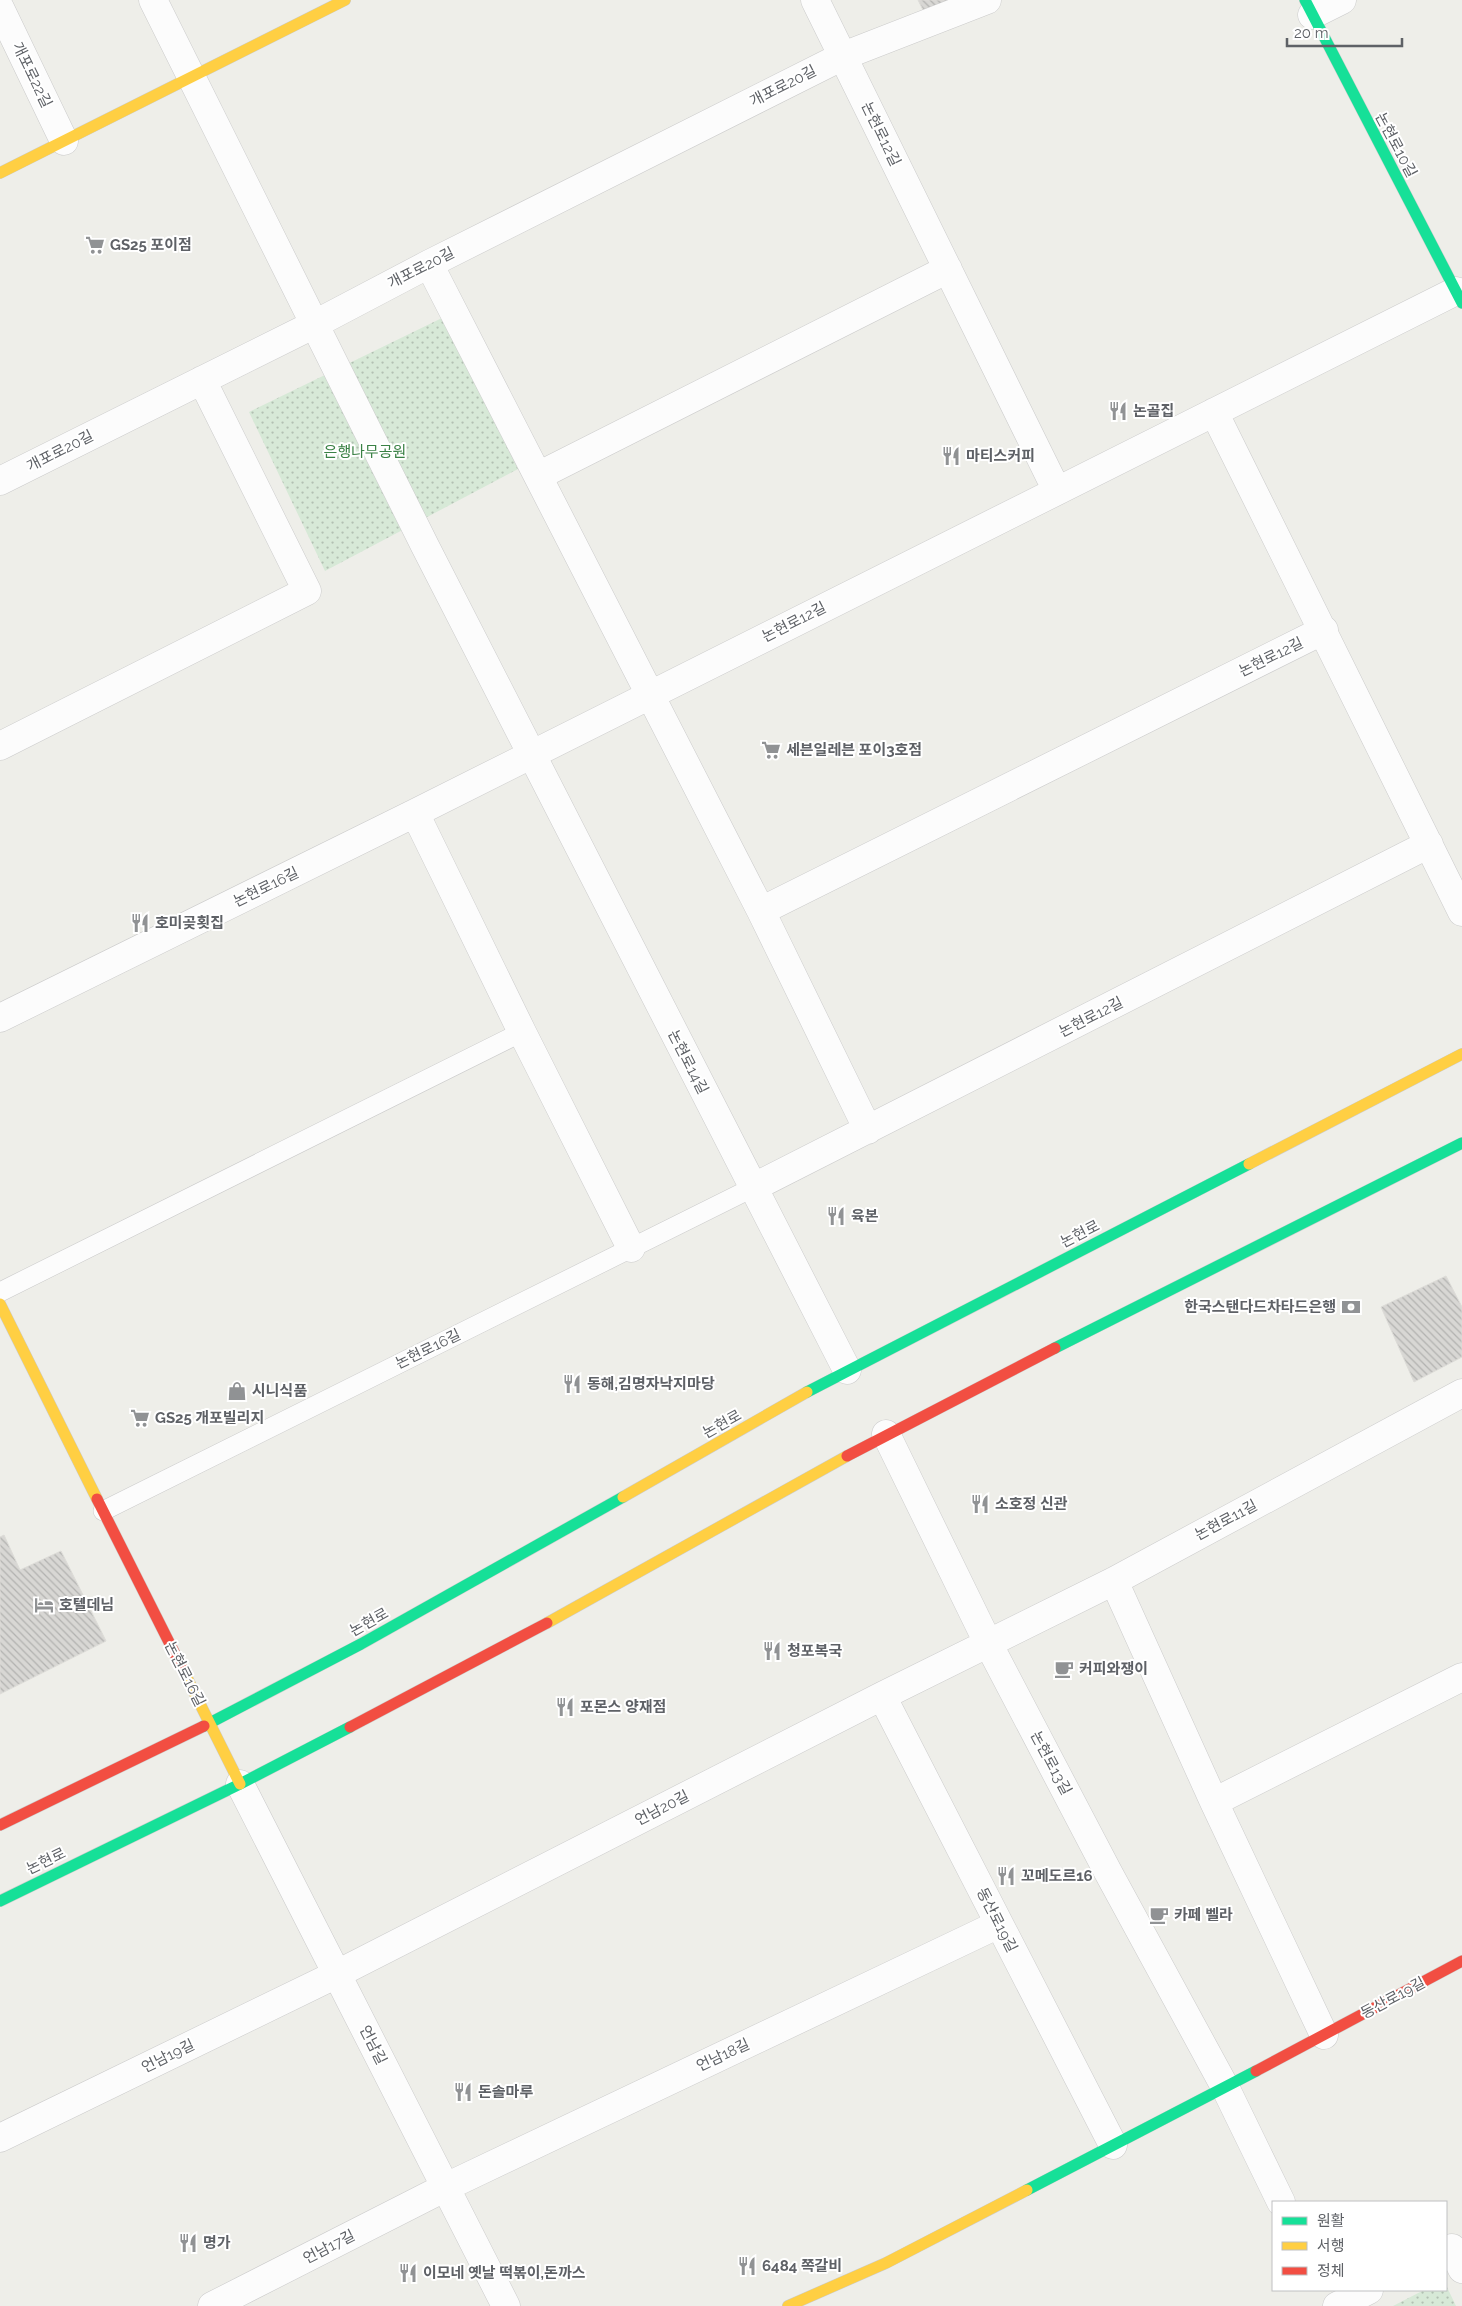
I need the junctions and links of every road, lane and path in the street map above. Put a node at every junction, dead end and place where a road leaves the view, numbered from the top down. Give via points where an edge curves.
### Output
1 (153, 0) edge
2 (345, 0) edge
3 (815, 0) edge
4 (987, 0) edge
5 (1342, 0) edge
6 (0, 8) edge
7 (307, 8) edge
8 (1308, 8) edge
9 (842, 56) junction
10 (191, 78) junction
11 (64, 141) junction
12 (0, 173) edge
13 (429, 264) junction
14 (948, 269) junction
15 (1459, 297) edge
16 (315, 324) junction
17 (202, 380) junction
18 (1214, 412) junction
19 (538, 476) junction
20 (0, 481) edge
21 (1057, 491) junction
22 (1324, 630) junction
23 (650, 694) junction
24 (0, 746) edge
25 (532, 753) junction
26 (415, 813) junction
27 (1429, 844) junction
28 (761, 910) junction
29 (1462, 912) edge
30 (0, 1018) edge
31 (522, 1032) junction
32 (1462, 1054) edge
33 (868, 1130) junction
34 (1462, 1143) edge
35 (752, 1188) junction
36 (632, 1248) junction
37 (0, 1292) edge
38 (0, 1304) edge
39 (847, 1370) junction
40 (1462, 1393) edge
41 (886, 1434) junction
42 (103, 1511) junction
43 (1114, 1581) junction
44 (988, 1643) junction
45 (1462, 1676) edge
46 (882, 1696) junction
47 (209, 1723) junction
48 (240, 1784) junction
49 (1214, 1802) junction
50 (0, 1825) edge
51 (0, 1901) edge
52 (999, 1924) junction
53 (1462, 1961) edge
54 (337, 1974) junction
55 (1324, 2035) junction
56 (1225, 2087) junction
57 (0, 2138) edge
58 (1113, 2145) junction
59 (446, 2187) junction
60 (1281, 2201) edge
61 (1324, 2291) edge
62 (1367, 2291) edge
63 (212, 2306) edge
64 (506, 2306) edge
65 (788, 2306) edge
66 (1331, 2306) edge
67 (1337, 2306) edge

1 - 10 street
2 - 7 main road
3 - 9 street, 논현로12길
4 - 9 street, 개포로20길
5 - 8 street
6 - 11 street, 개포로22길
7 - 10 main road
8 - 15 main road, 논현로10길
9 - 13 street, 개포로20길
9 - 14 street, 논현로12길
10 - 11 main road
10 - 16 street, 논현로14길
11 - 12 main road
13 - 16 street, 개포로20길
13 - 19 street
14 - 19 street
14 - 21 street, 논현로12길
15 - 18 street, 논현로12길
16 - 17 street, 개포로20길
16 - 25 street, 논현로14길
17 - 20 street, 개포로20길
17 - 24 street via 307,591
18 - 21 street, 논현로12길
18 - 22 street
19 - 23 street
21 - 23 street, 논현로12길
22 - 27 street
22 - 28 street, 논현로12길
23 - 25 street, 논현로12길
23 - 28 street
25 - 26 street, 논현로16길
25 - 35 street, 논현로14길
26 - 30 street, 논현로16길
26 - 31 street
27 - 29 street
27 - 33 street, 논현로12길
28 - 33 street
31 - 36 street
31 - 37 lane
32 - 39 main road, 논현로
33 - 35 street, 논현로12길
34 - 41 main road, 논현로
35 - 36 lane, 논현로16길
35 - 39 street, 논현로14길
36 - 42 lane, 논현로16길
38 - 42 main road, 논현로16길
39 - 47 main road, 논현로 via 361,1644
40 - 43 street, 논현로11길
41 - 44 street, 논현로13길
41 - 48 main road, 논현로 via 500,1649
42 - 47 main road, 논현로16길
43 - 44 street, 논현로11길
43 - 49 street
44 - 46 street, 언남20길
44 - 56 street, 논현로13길
45 - 49 street
46 - 52 street, 동산로19길
46 - 54 street, 언남20길
47 - 48 main road, 논현로16길
47 - 50 main road, 논현로
48 - 51 main road, 논현로
48 - 54 street, 언남길
49 - 55 street
52 - 58 street, 동산로19길
52 - 59 street, 언남18길
53 - 55 main road, 동산로19길
54 - 57 street, 언남19길
54 - 59 street, 언남길
55 - 56 main road, 동산로19길
56 - 58 main road, 동산로19길
56 - 60 street
58 - 65 main road, 동산로19길 via 886,2263
59 - 63 street, 언남17길
59 - 64 street, 언남길
61 - 66 street
62 - 67 street

